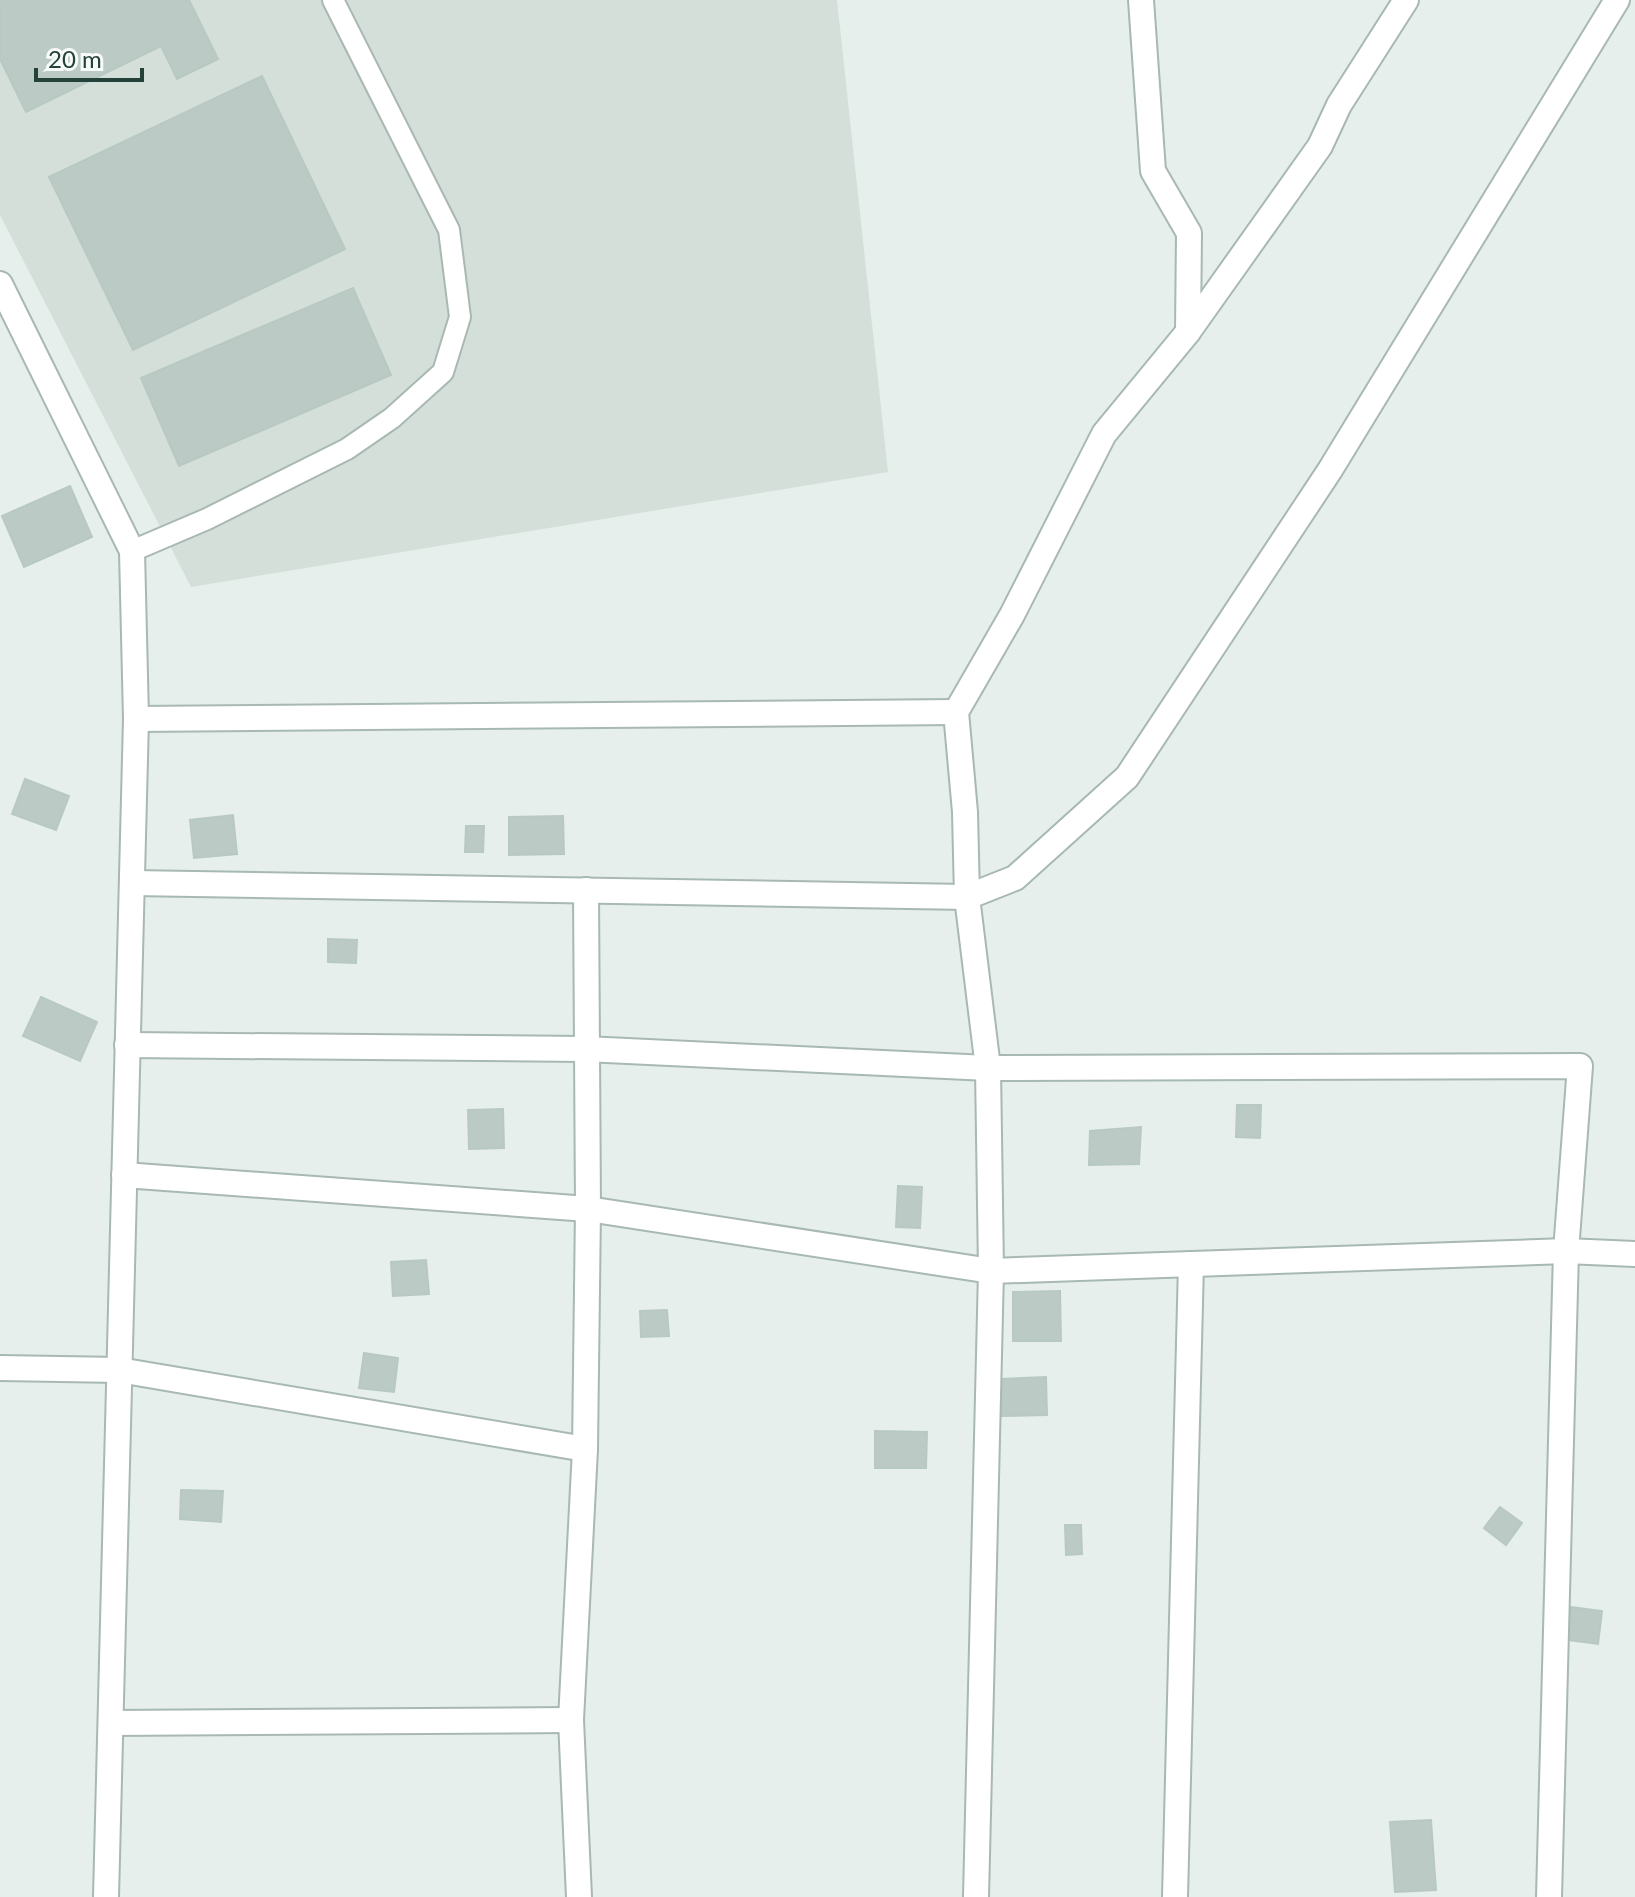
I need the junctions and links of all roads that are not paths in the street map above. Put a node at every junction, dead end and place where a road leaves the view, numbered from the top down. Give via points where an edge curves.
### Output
1 (333, 0) edge
2 (1141, 0) edge
3 (1406, 0) edge
4 (1617, 0) edge
5 (0, 284) edge
6 (1188, 332) junction
7 (132, 551) junction
8 (956, 712) junction
9 (136, 719) junction
10 (132, 883) junction
11 (586, 890) junction
12 (967, 897) junction
13 (127, 1045) junction
14 (585, 1049) junction
15 (988, 1068) junction
16 (124, 1175) junction
17 (588, 1209) junction
18 (1566, 1251) junction
19 (1635, 1254) edge
20 (1191, 1264) junction
21 (991, 1271) junction
22 (0, 1368) edge
23 (119, 1370) junction
24 (585, 1449) junction
25 (571, 1720) junction
26 (111, 1723) junction
27 (106, 1897) edge
28 (579, 1897) edge
29 (976, 1897) edge
30 (1175, 1897) edge
31 (1549, 1897) edge

1 - 7 lane via 449,230 460,317 443,372 347,449
2 - 6 street via 1153,171 1189,233
3 - 6 street via 1339,105 1320,146
4 - 12 street via 1330,470 1127,777 1015,878
5 - 7 street
6 - 8 street via 1104,434
7 - 9 street
8 - 9 street
8 - 12 street
9 - 10 street
10 - 11 street
10 - 13 street
11 - 12 street
11 - 14 street
12 - 15 street
13 - 14 street
13 - 16 street
14 - 15 street
14 - 17 street
15 - 18 street via 1580,1066
15 - 21 street
16 - 17 street
16 - 23 street
17 - 21 street
17 - 24 street
18 - 19 street
18 - 20 street
18 - 31 street
20 - 21 street
20 - 30 street
21 - 29 street
22 - 23 street
23 - 24 street
23 - 26 street
24 - 25 street
25 - 26 street
25 - 28 street
26 - 27 street

